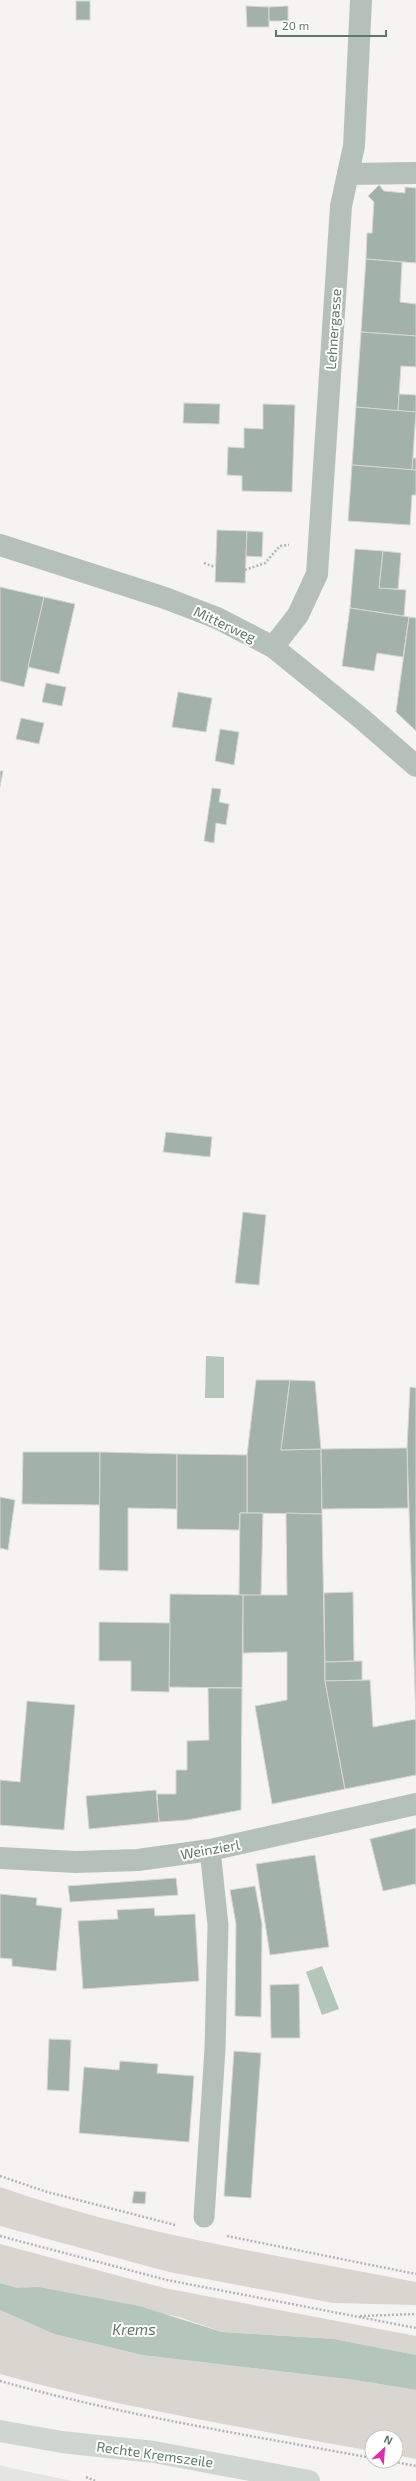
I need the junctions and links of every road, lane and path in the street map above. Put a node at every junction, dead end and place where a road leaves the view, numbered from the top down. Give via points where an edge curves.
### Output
1 (361, 0) edge
2 (416, 173) edge
3 (348, 174) junction
4 (293, 544) dead end
5 (0, 545) edge
6 (204, 563) dead end
7 (215, 567) dead end
8 (245, 570) dead end
9 (273, 647) junction
10 (416, 766) edge
11 (416, 1804) edge
12 (210, 1850) junction
13 (0, 1858) edge
14 (204, 2216) dead end
15 (0, 2236) edge
16 (416, 2314) edge
17 (355, 2316) junction
18 (416, 2328) edge
19 (0, 2381) edge
20 (0, 2431) edge
21 (364, 2457) edge
22 (404, 2464) edge
23 (416, 2466) edge
24 (309, 2481) edge

1 - 3 street, Lehnergasse via 354,146
2 - 3 street
3 - 9 street, Lehnergasse via 341,206 317,574 298,615
4 - 8 path via 280,546 265,563
5 - 9 street, Mitterweg via 165,598 217,618
6 - 7 path
9 - 10 street, Mitterweg via 362,718
11 - 12 street, Weinzierl
12 - 13 street, Weinzierl via 138,1860 76,1862
12 - 14 lane via 218,1933 215,2049
15 - 17 path via 167,2280
16 - 17 path
17 - 18 path
19 - 21 path via 64,2399 160,2419
20 - 24 street, Rechte Kremszeile via 62,2442 154,2452
22 - 23 path

